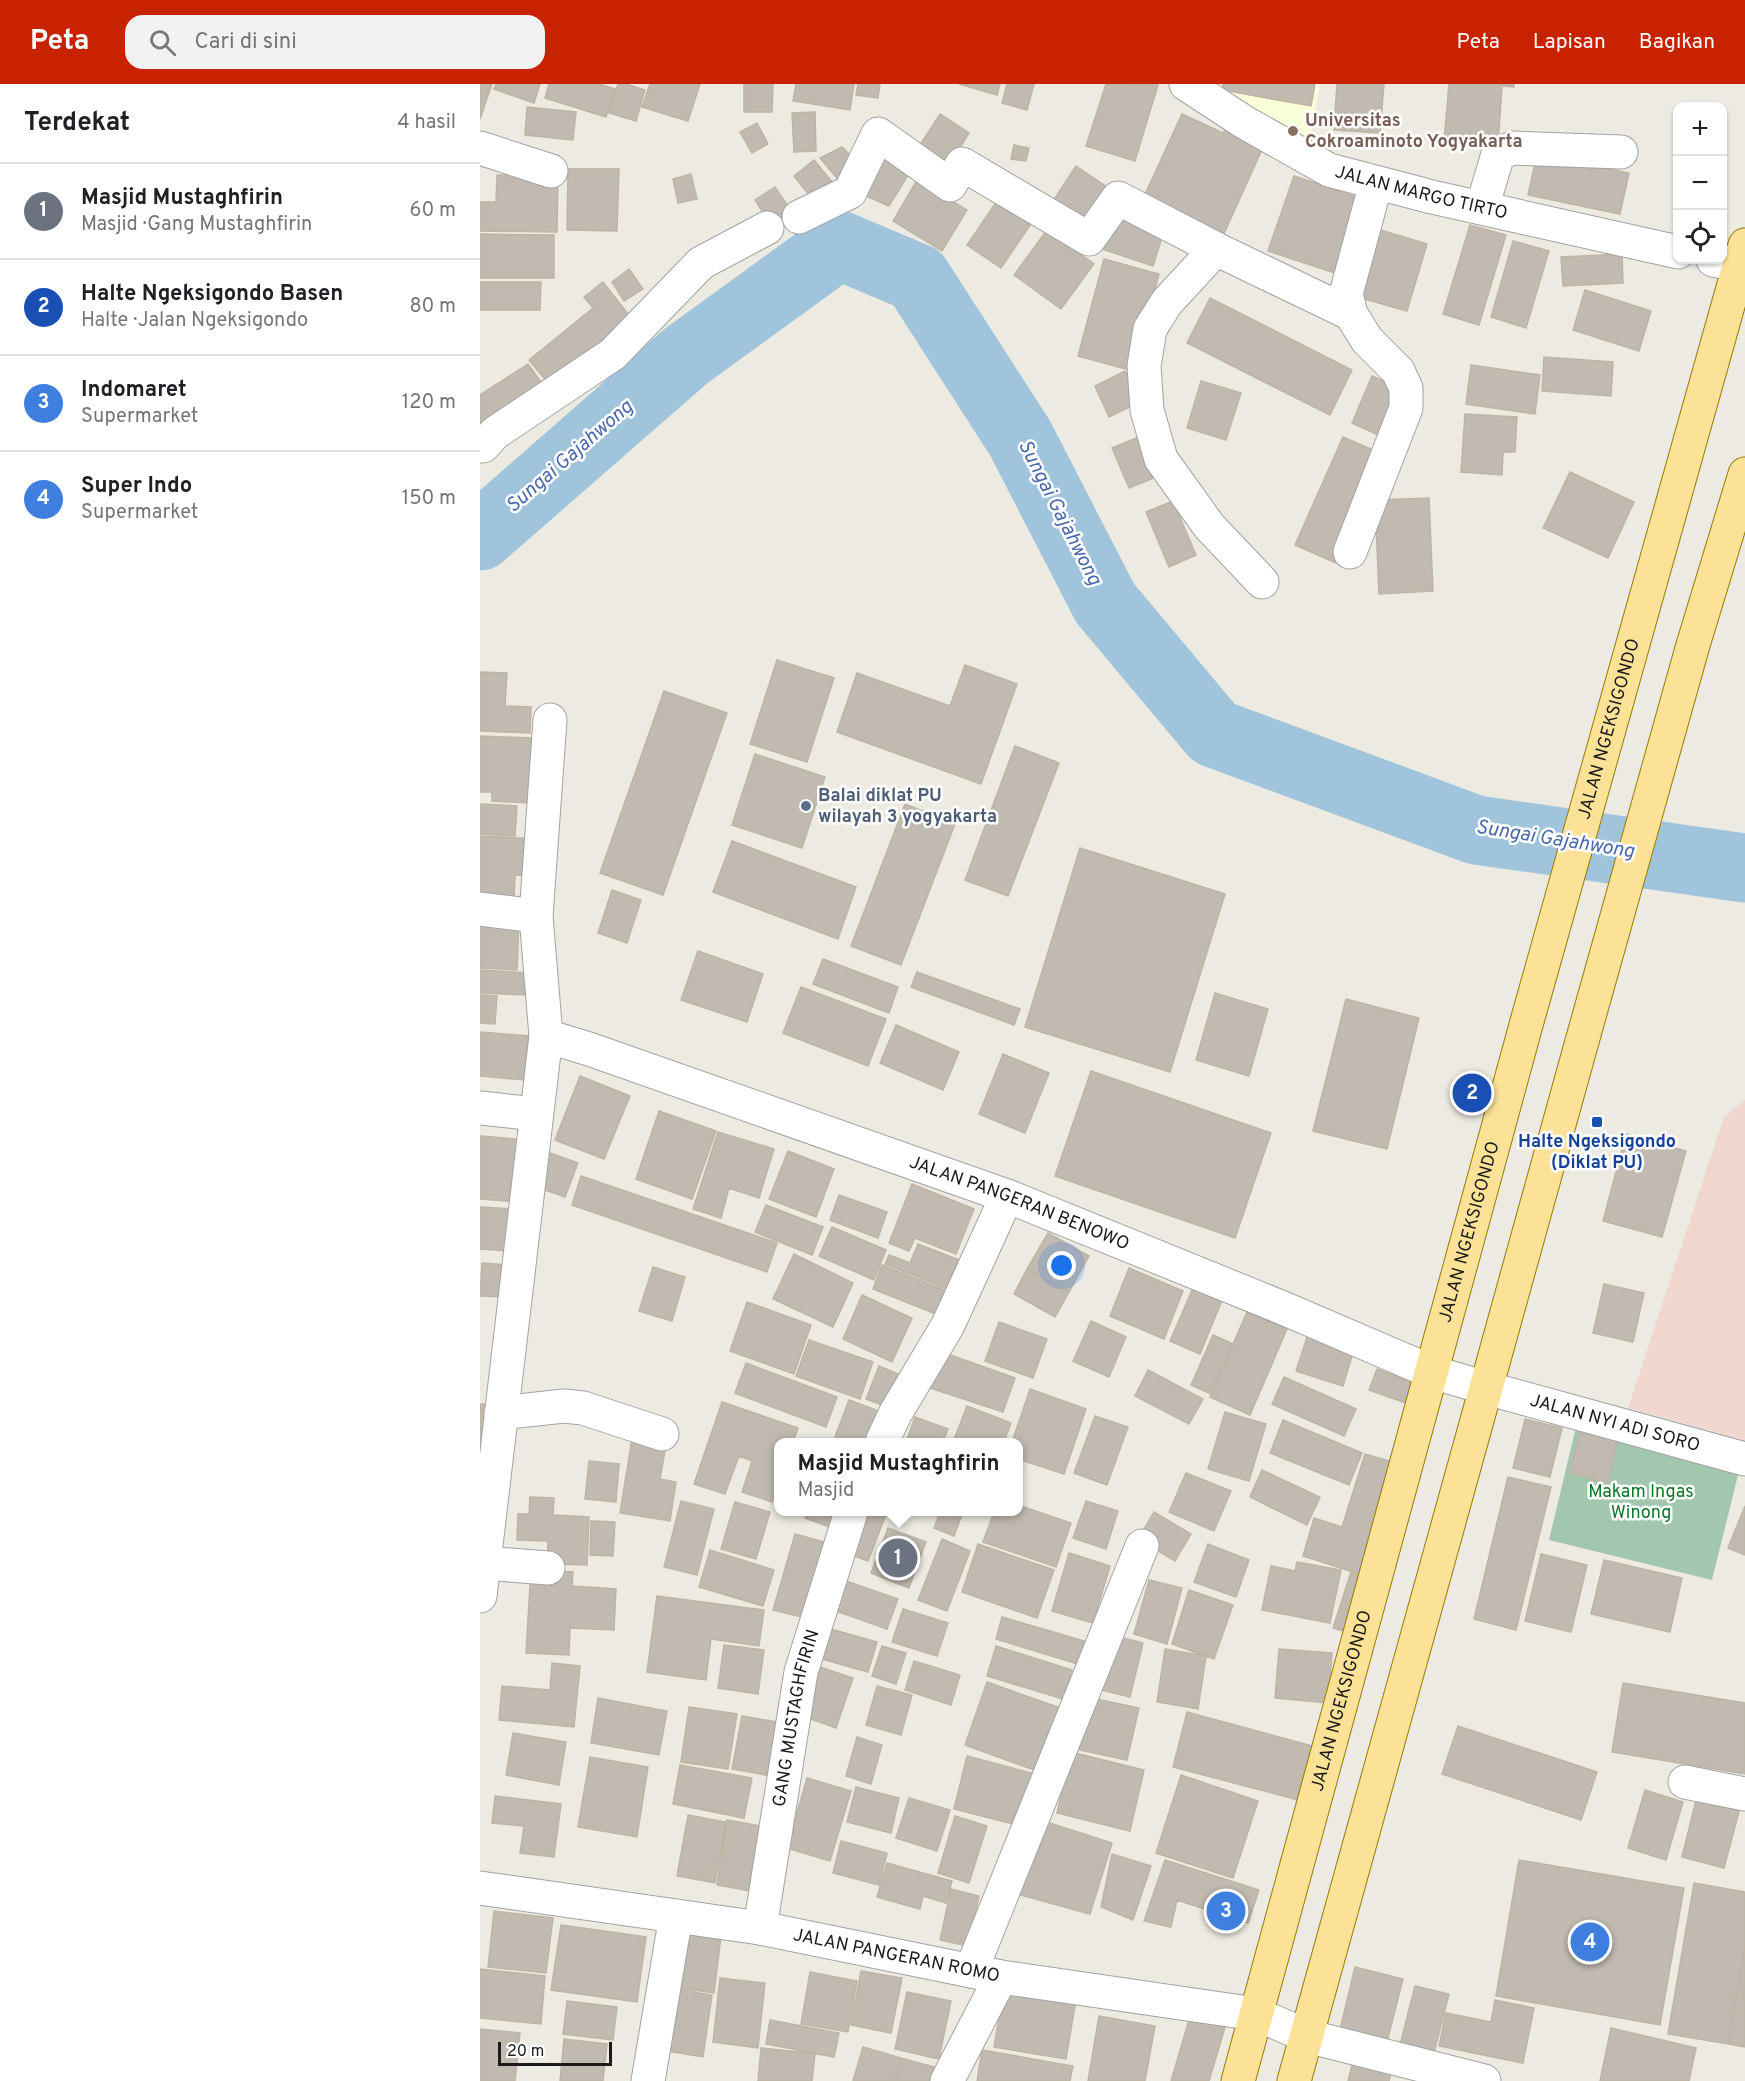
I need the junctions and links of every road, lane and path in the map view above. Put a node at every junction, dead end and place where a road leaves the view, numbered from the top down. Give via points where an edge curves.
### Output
1 (1185, 84) edge
2 (480, 148) edge
3 (1621, 152) dead end
4 (551, 171) dead end
5 (1376, 183) junction
6 (1482, 208) junction
7 (799, 217) dead end
8 (767, 228) dead end
9 (1216, 249) junction
10 (1673, 251) edge
11 (1732, 257) edge
12 (1351, 314) junction
13 (481, 448) edge
14 (1745, 474) edge
15 (1350, 552) dead end
16 (1262, 582) dead end
17 (550, 720) dead end
18 (480, 909) edge
19 (537, 916) junction
20 (546, 1036) junction
21 (480, 1108) edge
22 (536, 1114) junction
23 (1007, 1196) junction
24 (1432, 1372) junction
25 (1486, 1388) junction
26 (501, 1413) junction
27 (662, 1434) dead end
28 (884, 1438) edge
29 (1745, 1459) edge
30 (850, 1516) edge
31 (1142, 1546) dead end
32 (484, 1563) junction
33 (548, 1568) dead end
34 (480, 1596) edge
35 (1685, 1782) dead end
36 (1745, 1794) edge
37 (480, 1888) edge
38 (676, 1916) junction
39 (760, 1928) junction
40 (986, 1974) junction
41 (1256, 2014) junction
42 (1307, 2036) junction
43 (648, 2081) edge
44 (947, 2081) edge
45 (1238, 2081) edge
46 (1294, 2081) edge
47 (1484, 2081) edge

1 - 5 street, JALAN MARGO TIRTO via 1329,170
2 - 4 street
3 - 6 street via 1513,148 1498,154
5 - 6 street, JALAN MARGO TIRTO
5 - 12 street via 1346,294
6 - 10 street, JALAN MARGO TIRTO
7 - 9 street via 850,192 878,134 950,185 962,164 1089,239 1118,198
8 - 13 street via 701,263 613,354 495,432
9 - 12 street
9 - 16 street via 1167,302 1150,329 1144,366 1147,410 1161,459 1209,526
11 - 24 main road, JALAN NGEKSIGONDO via 1637,631
12 - 15 street via 1367,340 1398,371 1406,388 1406,408
14 - 25 main road via 1693,645
17 - 19 street
18 - 19 street
19 - 20 street
20 - 22 street
20 - 23 street, JALAN PANGERAN BENOWO
21 - 22 street
22 - 26 street
23 - 24 street, JALAN PANGERAN BENOWO
23 - 28 street via 948,1325
24 - 25 street, JALAN PANGERAN BENOWO
24 - 41 main road, JALAN NGEKSIGONDO
25 - 29 street, JALAN NYI ADI SORO
25 - 42 main road
26 - 27 street via 564,1406 583,1408
26 - 32 street
30 - 39 street, GANG MUSTAGHFIRIN via 801,1672
31 - 40 street
32 - 33 street
32 - 34 street
35 - 36 street
37 - 38 street, JALAN PANGERAN ROMO
38 - 39 street, JALAN PANGERAN ROMO
38 - 43 street
39 - 40 street, JALAN PANGERAN ROMO
40 - 41 street, JALAN PANGERAN ROMO
40 - 44 street
41 - 42 street, JALAN PANGERAN ROMO
41 - 45 main road, JALAN NGEKSIGONDO
42 - 46 main road
42 - 47 street, JALAN PANGERAN ROMO

